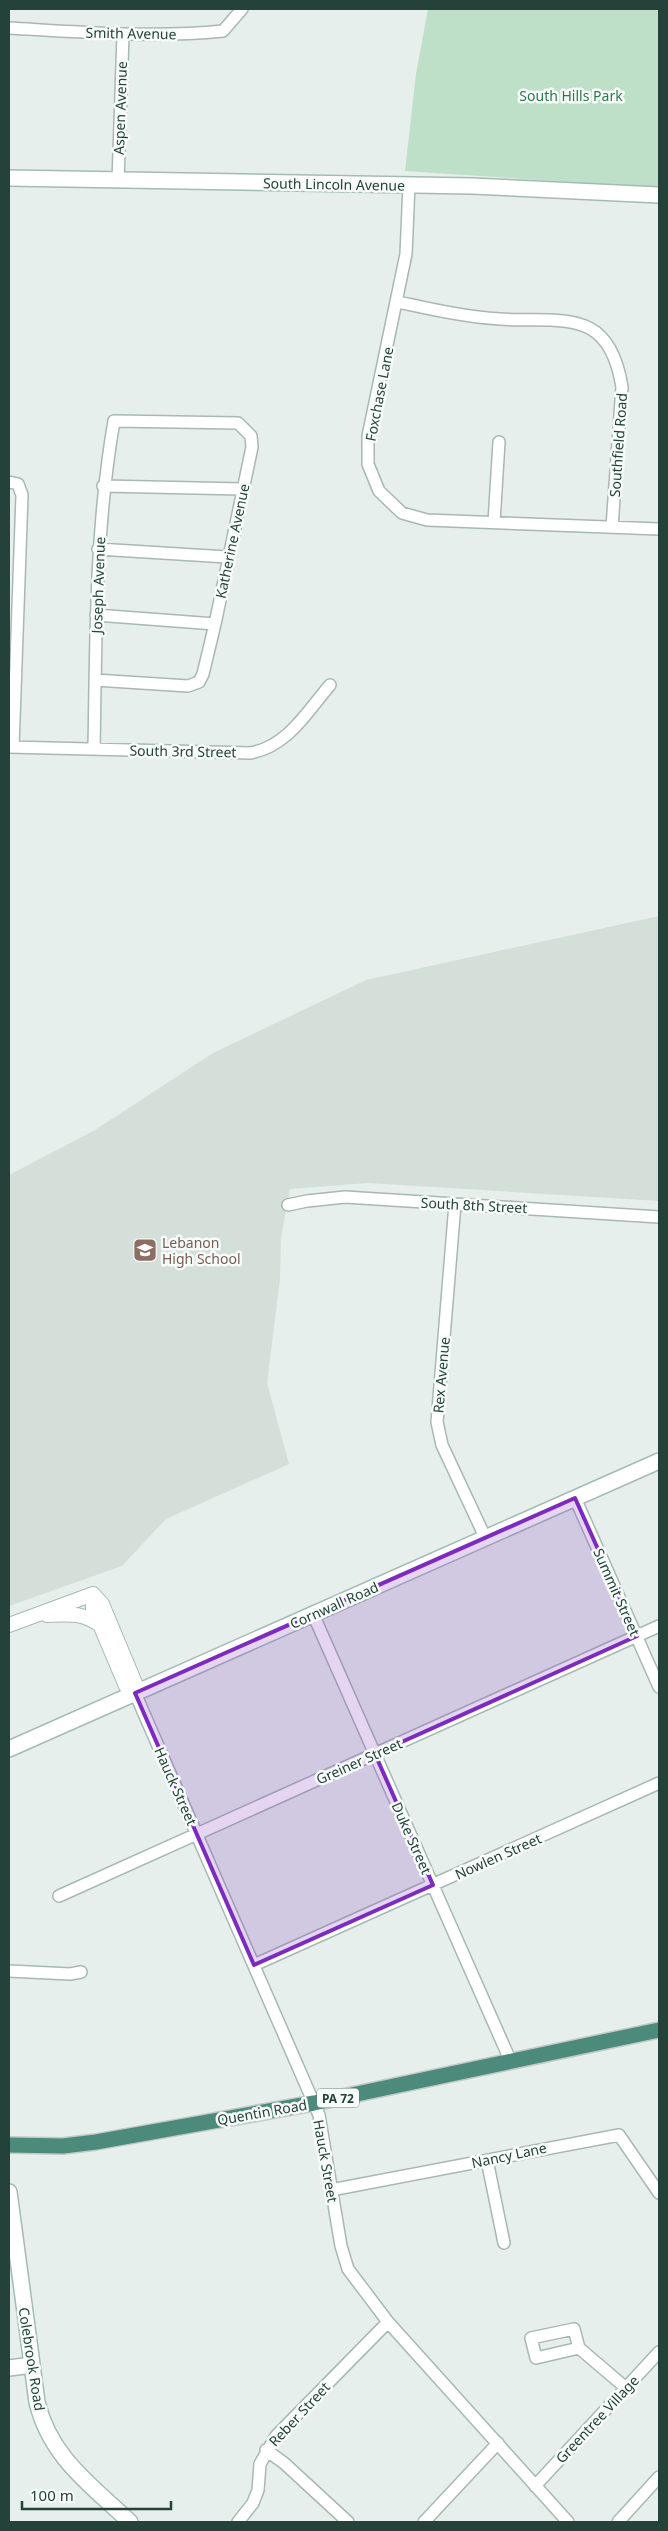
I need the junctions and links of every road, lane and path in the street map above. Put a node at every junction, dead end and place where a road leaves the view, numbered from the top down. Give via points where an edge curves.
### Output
1 (242, 9) edge
2 (9, 28) edge
3 (123, 35) junction
4 (9, 178) edge
5 (118, 181) junction
6 (408, 185) junction
7 (659, 195) edge
8 (398, 302) junction
9 (114, 421) joint
10 (499, 442) dead end
11 (13, 483) edge
12 (103, 486) junction
13 (242, 490) junction
14 (494, 522) junction
15 (612, 527) junction
16 (659, 529) edge
17 (98, 549) junction
18 (227, 557) junction
19 (96, 615) junction
20 (215, 624) junction
21 (95, 680) junction
22 (330, 685) dead end
23 (11, 747) edge
24 (94, 749) junction
25 (455, 1204) junction
26 (288, 1205) dead end
27 (659, 1217) edge
28 (659, 1461) edge
29 (575, 1498) junction
30 (485, 1537) junction
31 (93, 1594) junction
32 (313, 1614) junction
33 (34, 1616) junction
34 (9, 1625) edge
35 (101, 1626) junction
36 (659, 1626) edge
37 (637, 1636) junction
38 (659, 1687) edge
39 (135, 1693) junction
40 (9, 1749) edge
41 (375, 1754) junction
42 (659, 1783) edge
43 (197, 1834) junction
44 (433, 1885) junction
45 (59, 1896) dead end
46 (254, 1965) junction
47 (9, 1971) edge
48 (80, 1972) dead end
49 (659, 2030) edge
50 (511, 2062) junction
51 (314, 2103) junction
52 (9, 2145) edge
53 (487, 2160) junction
54 (331, 2190) junction
55 (9, 2192) edge
56 (659, 2193) edge
57 (504, 2243) dead end
58 (388, 2322) junction
59 (579, 2348) dead end
60 (659, 2352) edge
61 (32, 2365) junction
62 (9, 2368) edge
63 (626, 2388) junction
64 (498, 2443) junction
65 (266, 2450) junction
66 (659, 2476) edge
67 (535, 2486) junction
68 (130, 2522) edge
69 (238, 2522) edge
70 (348, 2522) edge
71 (424, 2522) edge
72 (568, 2522) edge
73 (618, 2522) edge

1 - 3 street, Smith Avenue via 224,31
2 - 3 street, Smith Avenue
3 - 5 street, Aspen Avenue
4 - 5 main road, South Lincoln Avenue
5 - 6 main road, South Lincoln Avenue
6 - 7 main road, South Lincoln Avenue
6 - 8 street, Foxchase Lane via 406,254
8 - 14 street, Foxchase Lane via 368,436 368,464 379,491 402,513 427,520
8 - 15 street, Southfield Road via 499,319 563,319 588,327 606,343 618,364 622,387
9 - 12 street, Joseph Avenue
9 - 13 street, Katherine Avenue via 238,423 251,436 252,447
10 - 14 street
11 - 23 street via 22,495
12 - 13 street
12 - 17 street, Joseph Avenue
13 - 18 street, Katherine Avenue
14 - 15 street, Foxchase Lane
15 - 16 street, Foxchase Lane
17 - 18 street
17 - 19 street, Joseph Avenue
18 - 20 street, Katherine Avenue
19 - 20 street
19 - 21 street, Joseph Avenue
20 - 21 street, Katherine Avenue via 199,682 188,686
21 - 24 street, Joseph Avenue
22 - 24 street, South 3rd Street via 278,743 259,751
23 - 24 street, South 3rd Street
25 - 26 street, South 8th Street via 345,1197
25 - 27 street, South 8th Street
25 - 30 street, Rex Avenue via 437,1422 442,1445
28 - 29 main road, Cornwall Road
29 - 30 main road, Cornwall Road
29 - 37 street, Summit Street
30 - 32 main road, Cornwall Road
31 - 33 street
31 - 35 street, Hauck Street via 93,1608
31 - 39 street, Hauck Street via 106,1613 135,1682
32 - 39 main road, Cornwall Road
32 - 41 street, Duke Street
33 - 34 street
33 - 35 street via 79,1614
35 - 39 street, Hauck Street via 126,1686
36 - 37 street, Greiner Street
37 - 38 street, Summit Street
37 - 41 street, Greiner Street
39 - 40 main road, Cornwall Road
39 - 43 street, Hauck Street
41 - 43 street, Greiner Street
41 - 44 street, Duke Street
42 - 44 street, Nowlen Street
43 - 45 street, Greiner Street
43 - 46 street, Hauck Street
44 - 46 street, Nowlen Street
44 - 50 street, Duke Street
46 - 51 street, Hauck Street
47 - 48 street
49 - 50 highway, Quentin Road / PA 72
50 - 51 highway, Quentin Road / PA 72
51 - 52 highway, Quentin Road / PA 72 via 96,2142 63,2146
51 - 54 street, Hauck Street via 319,2115
53 - 54 street, Nancy Lane
53 - 56 street, Nancy Lane via 619,2136
53 - 57 street
54 - 58 street, Hauck Street via 348,2269
55 - 61 main road, Colebrook Road
58 - 64 street, Hauck Street
58 - 65 street, Reber Street via 286,2424
59 - 63 street
60 - 63 street, Greentree Village
61 - 62 main road
61 - 68 main road, Colebrook Road via 40,2415 53,2444
63 - 67 street, Greentree Village
64 - 67 street, Hauck Street
64 - 71 street
65 - 69 street, Reber Street via 260,2464 254,2504
65 - 70 street
66 - 73 street
67 - 72 street, Hauck Street

